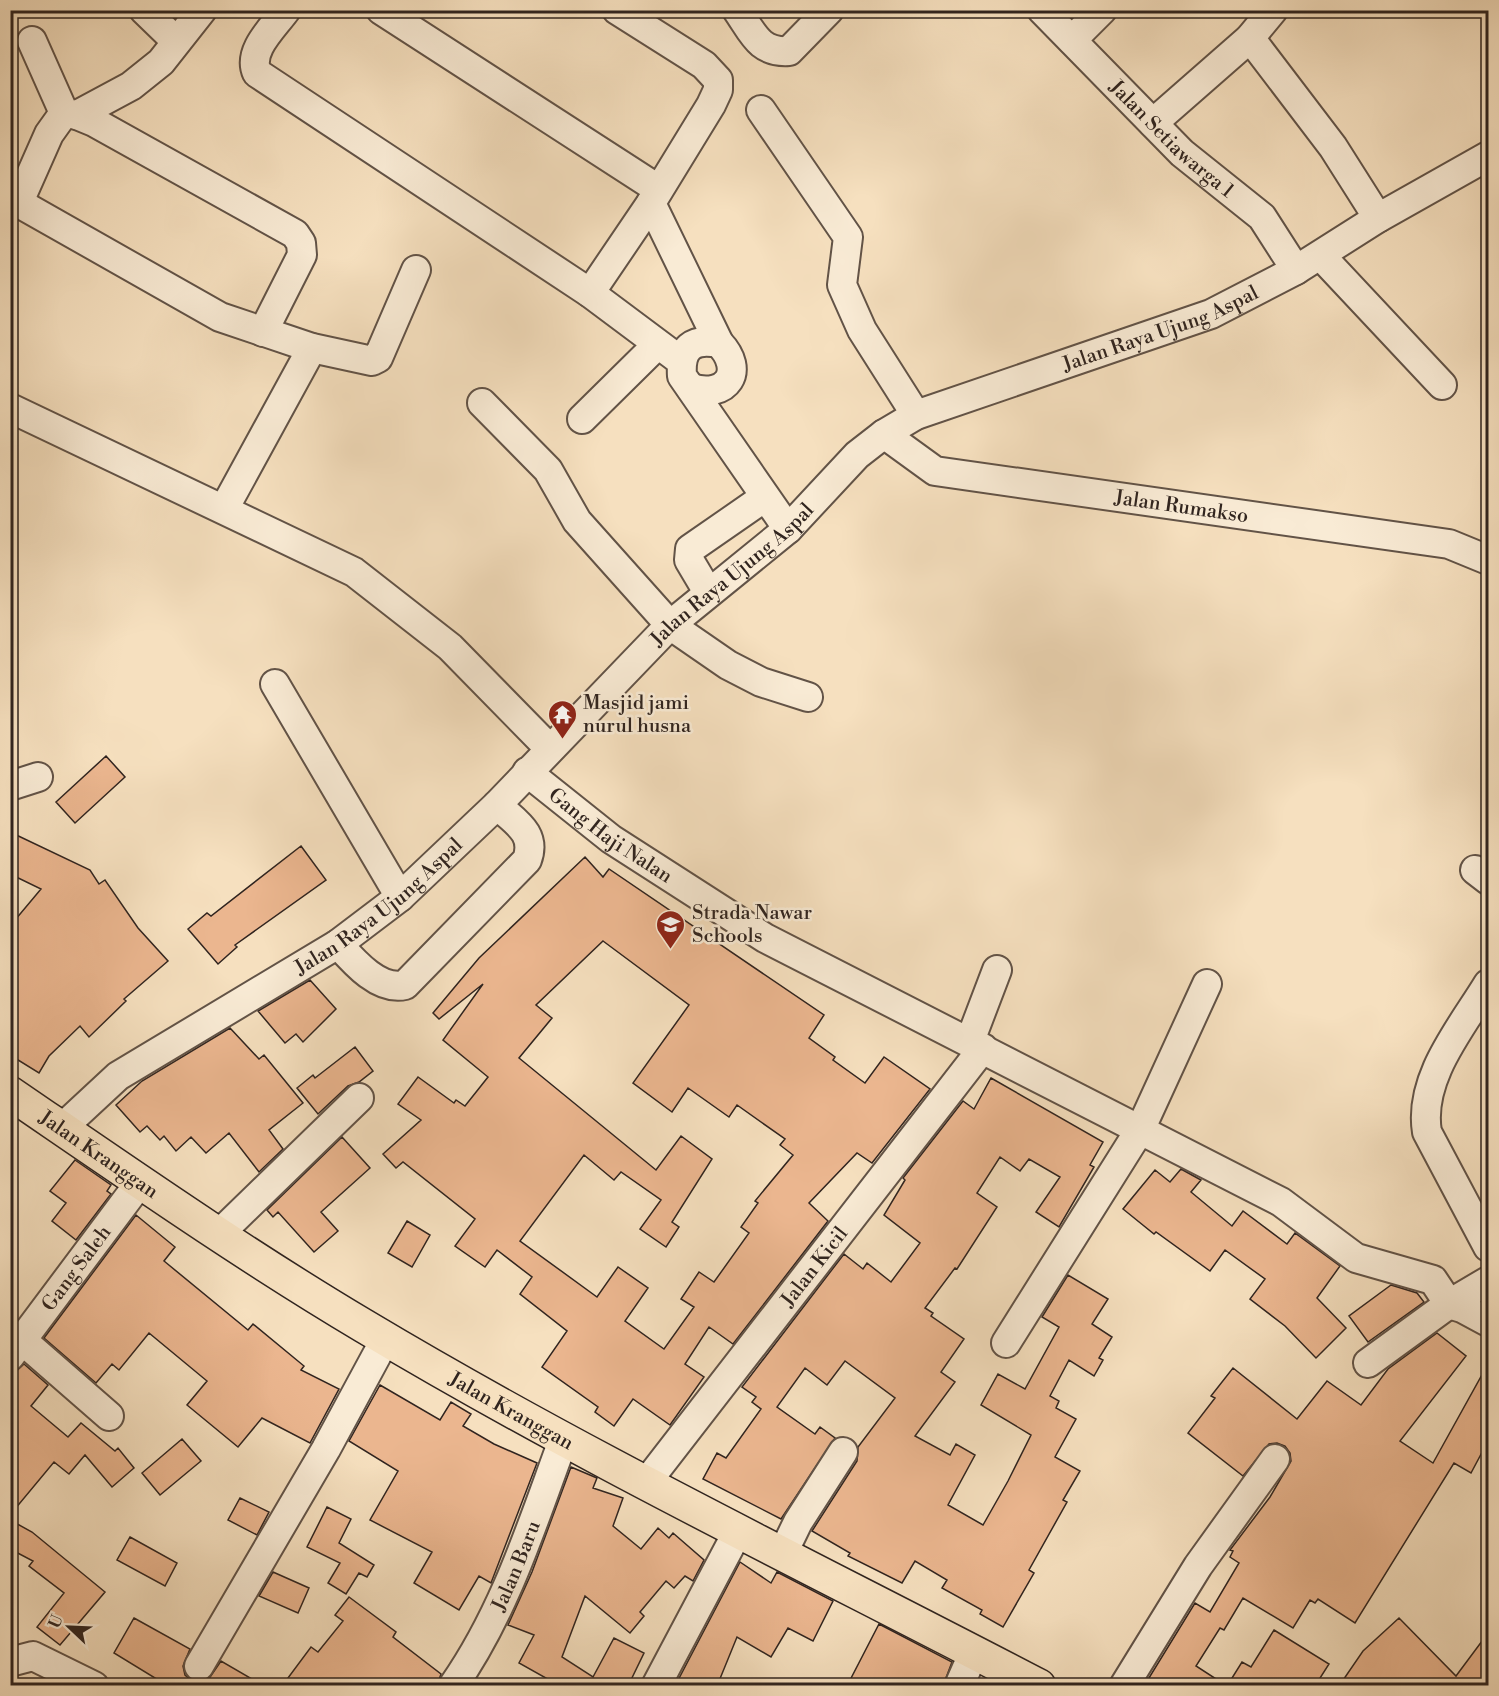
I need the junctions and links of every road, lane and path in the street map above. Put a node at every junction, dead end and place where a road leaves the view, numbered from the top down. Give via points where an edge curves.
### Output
1 (144, 10) edge
2 (202, 10) edge
3 (286, 10) edge
4 (381, 10) edge
5 (618, 10) edge
6 (737, 10) edge
7 (830, 10) edge
8 (1042, 10) edge
9 (1102, 10) edge
10 (1273, 10) edge
11 (1250, 38) junction
12 (1072, 40) junction
13 (32, 41) dead end
14 (176, 41) junction
15 (761, 110) dead end
16 (70, 114) junction
17 (1153, 123) junction
18 (1488, 156) edge
19 (655, 196) junction
20 (14, 201) edge
21 (1378, 218) junction
22 (1321, 256) junction
23 (416, 270) dead end
24 (1296, 270) junction
25 (590, 293) junction
26 (263, 332) junction
27 (719, 343) junction
28 (657, 345) junction
29 (312, 348) junction
30 (681, 361) junction
31 (1442, 385) dead end
32 (691, 388) junction
33 (482, 403) dead end
34 (10, 408) edge
35 (916, 415) junction
36 (582, 419) dead end
37 (884, 434) junction
38 (765, 497) junction
39 (224, 509) junction
40 (788, 529) junction
41 (1488, 560) edge
42 (708, 592) junction
43 (670, 626) junction
44 (275, 684) dead end
45 (808, 697) dead end
46 (549, 748) junction
47 (527, 772) junction
48 (38, 777) dead end
49 (10, 786) edge
50 (496, 805) junction
51 (400, 897) junction
52 (338, 944) junction
53 (998, 970) dead end
54 (1207, 984) dead end
55 (1488, 984) edge
56 (976, 1044) junction
57 (10, 1093) edge
58 (359, 1098) dead end
59 (62, 1128) junction
60 (1141, 1128) junction
61 (141, 1181) junction
62 (219, 1234) junction
63 (1488, 1247) edge
64 (1488, 1281) edge
65 (1449, 1304) junction
66 (1488, 1322) edge
67 (386, 1338) junction
68 (1006, 1343) dead end
69 (17, 1349) edge
70 (1368, 1363) dead end
71 (109, 1416) dead end
72 (564, 1438) junction
73 (843, 1452) dead end
74 (1275, 1459) dead end
75 (646, 1483) junction
76 (737, 1533) junction
77 (782, 1555) junction
78 (974, 1652) junction
79 (22, 1659) edge
80 (199, 1666) dead end
81 (94, 1686) edge
82 (453, 1686) edge
83 (656, 1686) edge
84 (959, 1686) edge
85 (1039, 1686) edge
86 (1124, 1686) edge

1 - 14 street
2 - 14 street
3 - 25 street via 256,53 253,64 257,73
4 - 19 street
5 - 19 street via 704,65 718,80 711,105
6 - 7 street via 762,45 774,52 789,51
8 - 12 street, Jalan Setiawarga 1
9 - 12 street
10 - 11 street
11 - 17 street
11 - 21 street via 1333,147
12 - 17 street, Jalan Setiawarga 1
13 - 16 street
14 - 16 street via 161,62 131,86
15 - 35 street via 848,237 842,285 862,330
16 - 20 street via 49,134
16 - 26 street via 295,234 302,243 302,255
17 - 24 street, Jalan Setiawarga 1 via 1182,153 1262,217
18 - 21 street, Jalan Raya Ujung Aspal
19 - 25 street
19 - 27 street
20 - 26 street via 220,317
21 - 22 street, Jalan Raya Ujung Aspal
22 - 24 street, Jalan Raya Ujung Aspal
22 - 31 street
23 - 29 street via 378,358 372,361
24 - 35 street, Jalan Raya Ujung Aspal via 1211,314
25 - 28 street
26 - 29 street
27 - 30 street via 703,340 689,347
27 - 32 street via 731,355 733,373 723,387 707,393
28 - 30 street
28 - 36 street
29 - 39 street
30 - 32 street via 682,376
32 - 38 street
33 - 43 street via 548,470 577,521
34 - 39 street
35 - 37 street, Jalan Raya Ujung Aspal
37 - 40 street, Jalan Raya Ujung Aspal via 857,455
37 - 41 street, Jalan Rumakso via 935,471 1449,544
38 - 40 street
38 - 42 street via 690,549 690,560
39 - 46 street via 354,572 450,647
40 - 42 street, Jalan Raya Ujung Aspal
42 - 43 street, Jalan Raya Ujung Aspal
43 - 45 street via 761,682
43 - 46 street, Jalan Raya Ujung Aspal
44 - 51 street
46 - 47 street, Jalan Raya Ujung Aspal
47 - 50 street, Jalan Raya Ujung Aspal
47 - 56 street, Gang Haji Nalan via 610,839 765,938
48 - 49 street
50 - 51 street, Jalan Raya Ujung Aspal
50 - 52 street via 528,834 532,848 527,860 405,985 394,987 377,980
51 - 52 street, Jalan Raya Ujung Aspal
52 - 59 street, Jalan Raya Ujung Aspal via 118,1076
53 - 56 street, Jalan Kicil
54 - 60 street
55 - 63 street via 1442,1061 1426,1096 1424,1113 1427,1132
56 - 60 street, Gang Haji Nalan
56 - 75 street, Jalan Kicil
57 - 59 main road, Jalan Kranggan
58 - 62 street
59 - 61 main road, Jalan Kranggan
60 - 65 street, Gang Haji Nalan via 1281,1202 1356,1258 1433,1280
60 - 68 street
61 - 62 main road, Jalan Kranggan
61 - 69 street, Gang Saleh
62 - 67 main road, Jalan Kranggan
64 - 65 street
65 - 66 street
65 - 70 street
67 - 72 main road, Jalan Kranggan
67 - 80 street
69 - 71 street
72 - 75 main road, Jalan Kranggan
72 - 82 street, Jalan Baru via 511,1581 476,1652
73 - 77 street via 798,1522
74 - 86 street via 1198,1566
75 - 76 main road, Jalan Kranggan
76 - 77 main road, Jalan Kranggan
76 - 83 street
77 - 78 main road, Jalan Kranggan
78 - 84 street
78 - 85 main road, Jalan Kranggan
79 - 81 street

